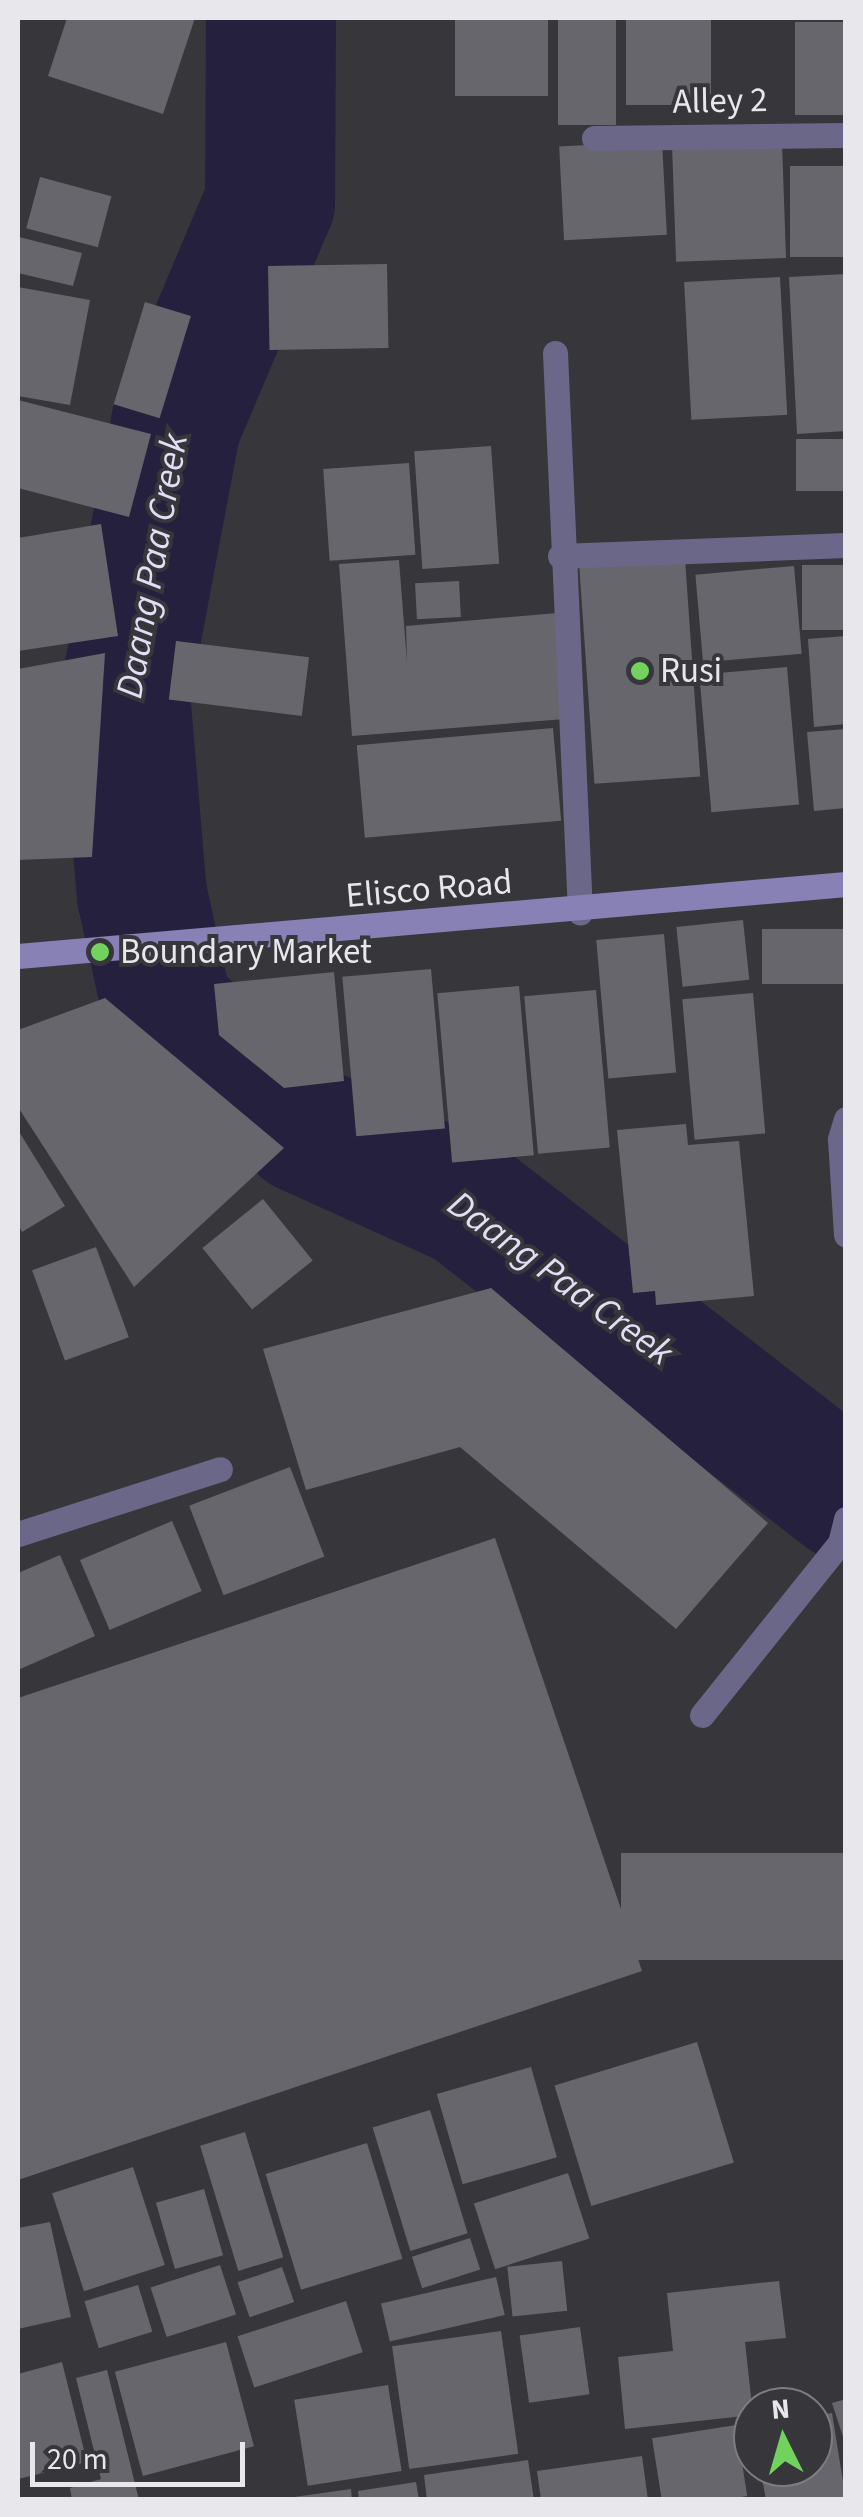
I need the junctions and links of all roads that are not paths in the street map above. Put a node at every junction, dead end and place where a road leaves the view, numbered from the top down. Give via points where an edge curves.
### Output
1 (846, 135) edge
2 (594, 138) dead end
3 (555, 354) dead end
4 (846, 545) edge
5 (560, 556) junction
6 (846, 884) edge
7 (580, 912) junction
8 (18, 956) edge
9 (846, 1119) edge
10 (846, 1236) edge
11 (220, 1469) dead end
12 (843, 1531) edge
13 (18, 1534) edge
14 (702, 1715) dead end

1 - 2 street, Alley 2
3 - 5 street
4 - 5 street
5 - 7 street
6 - 7 main road, Elisco Road
7 - 8 main road, Elisco Road
9 - 10 street via 840,1139
11 - 13 street
12 - 14 street

